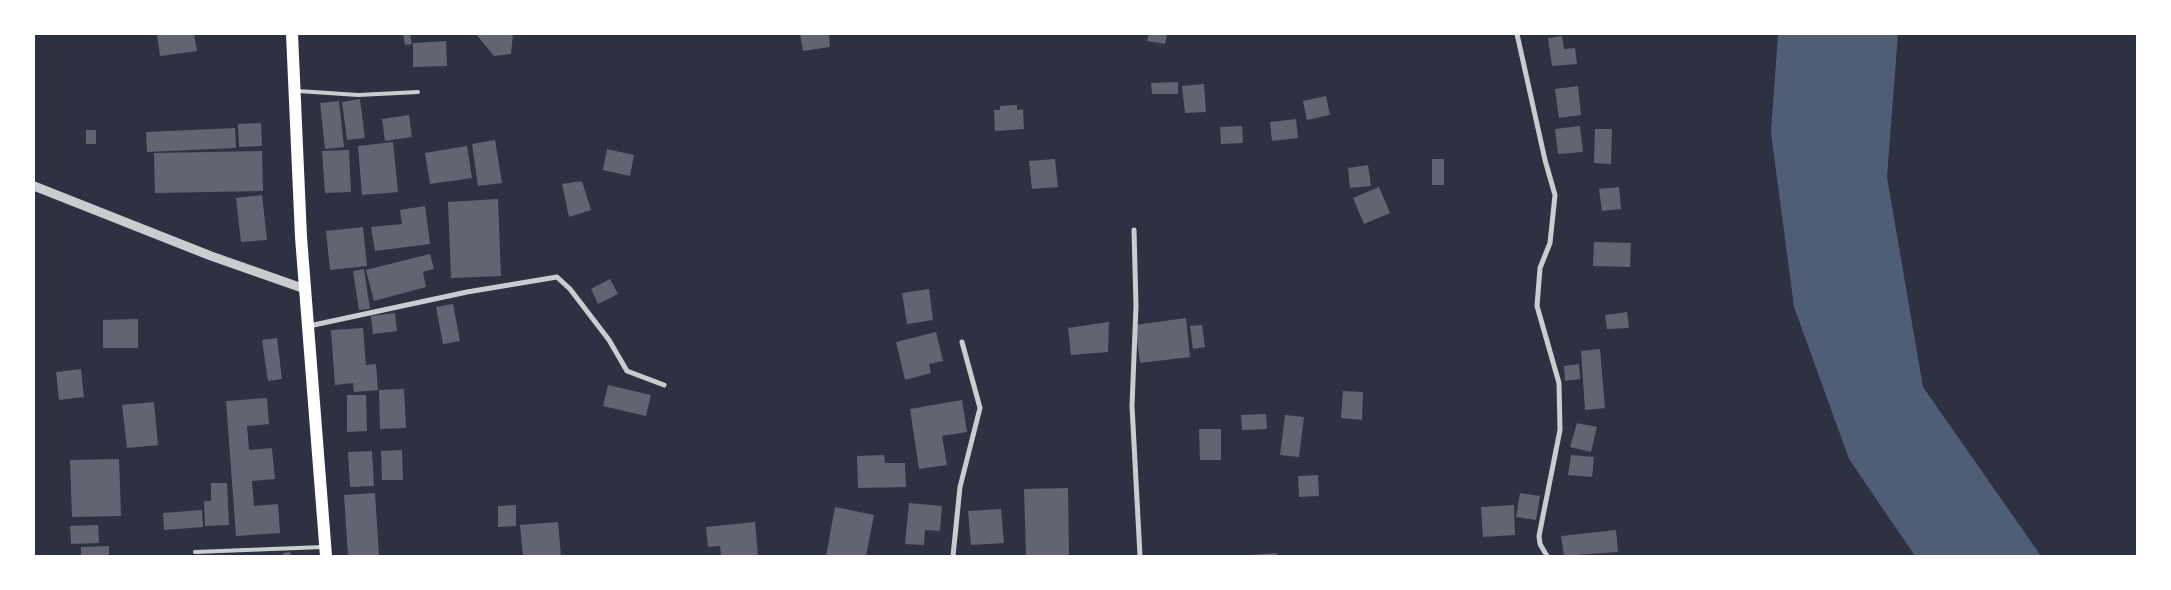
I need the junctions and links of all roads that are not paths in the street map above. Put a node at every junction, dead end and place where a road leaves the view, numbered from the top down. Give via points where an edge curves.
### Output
1 (292, 34) edge
2 (1517, 34) edge
3 (295, 90) junction
4 (418, 92) dead end
5 (34, 186) edge
6 (1134, 230) dead end
7 (305, 288) junction
8 (308, 326) junction
9 (962, 342) dead end
10 (664, 385) dead end
11 (195, 552) dead end
12 (325, 552) edge
13 (953, 556) edge
14 (1140, 556) edge
15 (1547, 556) edge

1 - 3 main road
2 - 15 street via 1555,195 1550,244 1540,268 1537,306 1559,383 1560,430 1540,536 1540,544
3 - 4 lane via 358,95
3 - 7 main road
5 - 7 street via 211,256
6 - 14 street via 1136,306 1132,406
7 - 8 main road
8 - 10 street via 466,292 557,277 609,340 628,371
8 - 12 main road
9 - 13 street via 980,408 960,487
11 - 12 lane

